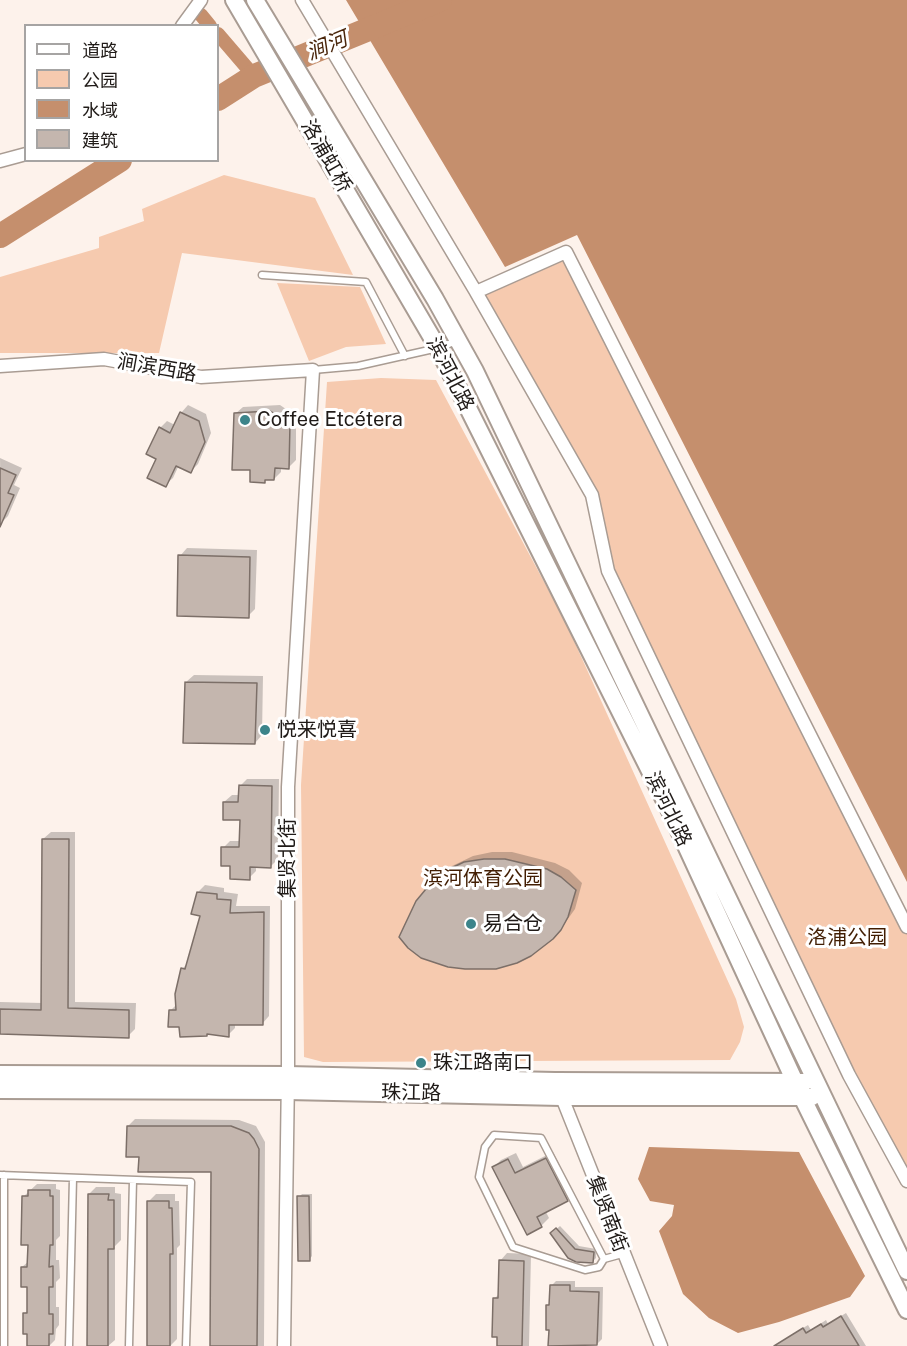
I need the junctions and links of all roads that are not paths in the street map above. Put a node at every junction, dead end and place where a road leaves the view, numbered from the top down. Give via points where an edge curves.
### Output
1 (201, 0) edge
2 (234, 0) edge
3 (255, 0) edge
4 (302, 0) edge
5 (183, 24) edge
6 (24, 155) edge
7 (0, 161) edge
8 (262, 275) dead end
9 (476, 292) junction
10 (435, 299) joint
11 (417, 313) joint
12 (458, 340) junction
13 (438, 348) junction
14 (405, 356) junction
15 (0, 366) edge
16 (313, 370) junction
17 (907, 927) edge
18 (0, 1074) edge
19 (796, 1082) junction
20 (815, 1082) junction
21 (288, 1083) junction
22 (558, 1089) junction
23 (0, 1090) edge
24 (822, 1097) junction
25 (802, 1098) junction
26 (2, 1175) edge
27 (73, 1178) junction
28 (133, 1180) junction
29 (907, 1181) edge
30 (622, 1254) junction
31 (604, 1259) junction
32 (907, 1271) edge
33 (907, 1310) edge
34 (4, 1346) edge
35 (69, 1346) edge
36 (129, 1346) edge
37 (186, 1346) edge
38 (285, 1346) edge
39 (661, 1346) edge

1 - 5 street
2 - 11 main road, 洛浦虹桥
3 - 10 main road, 洛浦虹桥
4 - 9 street
6 - 7 street
8 - 14 lane via 366,282
9 - 17 street via 566,252
9 - 29 street via 592,495 608,571 849,1076
10 - 12 main road, 滨河北路
11 - 13 main road, 滨河北路
12 - 13 lane
12 - 20 main road, 滨河北路
13 - 14 lane
13 - 19 main road, 滨河北路 via 670,811
14 - 16 lane
15 - 16 street, 涧滨西路 via 104,359 201,377
16 - 21 street, 集贤北街 via 288,787
18 - 21 main road, 珠江路
19 - 20 main road, 珠江路
19 - 22 main road, 珠江路
19 - 25 main road, 滨河北路
20 - 24 main road, 滨河北路
21 - 22 main road, 珠江路
21 - 23 main road, 珠江路
21 - 38 street, 集贤北街
22 - 25 main road, 珠江路
22 - 30 street, 集贤南街
24 - 25 main road, 珠江路
24 - 32 main road, 滨河北路
25 - 33 main road, 滨河北路
26 - 27 lane
26 - 34 lane
27 - 28 lane
27 - 35 lane
28 - 36 lane
28 - 37 lane via 191,1182
30 - 31 lane
30 - 39 street, 集贤南街
31 - 31 lane via 541,1138 494,1136 485,1147 479,1177 513,1247 585,1270 599,1267

